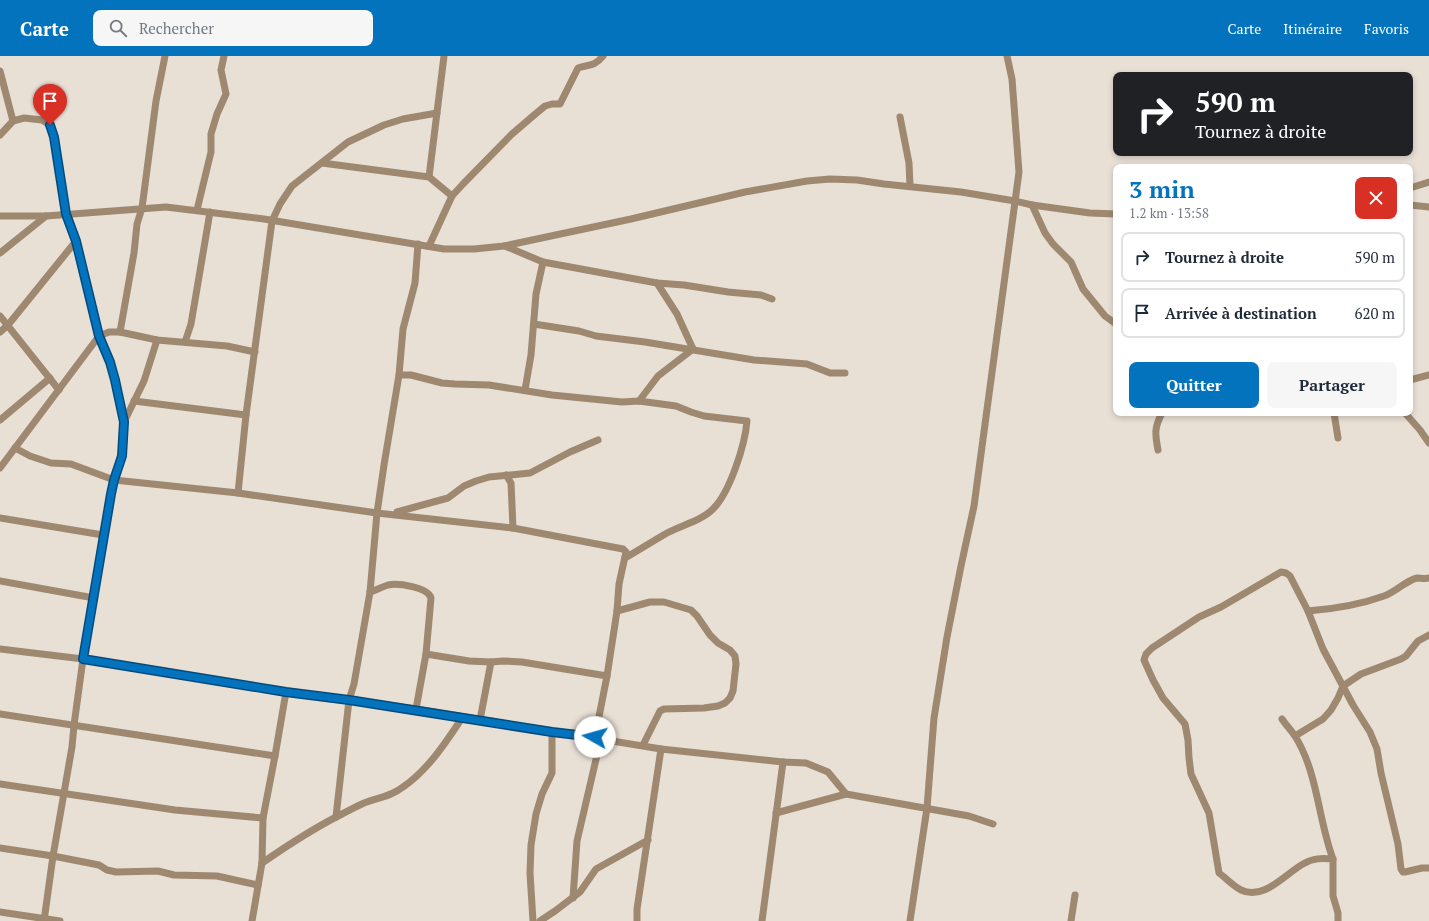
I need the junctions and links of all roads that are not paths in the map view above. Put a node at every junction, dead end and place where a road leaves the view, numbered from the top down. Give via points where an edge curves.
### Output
1 (165, 56) edge
2 (224, 56) edge
3 (444, 56) edge
4 (603, 56) edge
5 (1007, 56) edge
6 (0, 71) edge
7 (437, 113) junction
8 (900, 117) dead end
9 (13, 121) junction
10 (0, 136) edge
11 (322, 163) junction
12 (429, 177) junction
13 (1429, 182) edge
14 (910, 186) junction
15 (1413, 187) edge
16 (452, 196) junction
17 (1015, 201) junction
18 (1032, 205) junction
19 (1413, 205) edge
20 (1429, 207) edge
21 (142, 208) junction
22 (196, 210) junction
23 (210, 212) junction
24 (66, 214) junction
25 (1113, 214) edge
26 (0, 216) edge
27 (46, 216) junction
28 (272, 221) junction
29 (76, 241) junction
30 (418, 244) junction
31 (429, 246) junction
32 (504, 246) junction
33 (0, 253) edge
34 (543, 262) junction
35 (657, 283) junction
36 (772, 299) dead end
37 (0, 316) edge
38 (1113, 322) edge
39 (534, 324) junction
40 (8, 325) junction
41 (0, 332) edge
42 (120, 332) junction
43 (99, 336) junction
44 (157, 340) junction
45 (185, 342) junction
46 (693, 349) junction
47 (255, 352) junction
48 (845, 373) dead end
49 (399, 375) junction
50 (1429, 375) edge
51 (50, 378) junction
52 (1413, 379) edge
53 (59, 390) junction
54 (525, 390) junction
55 (134, 401) junction
56 (639, 401) junction
57 (246, 415) junction
58 (1161, 416) edge
59 (1334, 416) edge
60 (1408, 416) edge
61 (0, 420) edge
62 (124, 422) junction
63 (1338, 438) dead end
64 (598, 440) dead end
65 (1429, 443) edge
66 (15, 448) junction
67 (1158, 450) dead end
68 (0, 468) edge
69 (506, 475) junction
70 (114, 480) junction
71 (238, 492) junction
72 (377, 513) junction
73 (390, 514) junction
74 (0, 518) edge
75 (513, 528) junction
76 (103, 535) junction
77 (625, 558) junction
78 (1429, 578) edge
79 (0, 581) edge
80 (370, 592) junction
81 (94, 598) junction
82 (617, 611) junction
83 (1308, 611) junction
84 (1429, 635) edge
85 (0, 649) edge
86 (426, 654) junction
87 (83, 659) junction
88 (491, 662) junction
89 (607, 676) junction
90 (1343, 686) junction
91 (286, 692) junction
92 (349, 700) junction
93 (416, 709) junction
94 (0, 714) edge
95 (462, 718) junction
96 (1282, 719) dead end
97 (480, 720) junction
98 (74, 725) junction
99 (552, 732) junction
100 (1295, 736) junction
101 (598, 738) junction
102 (642, 745) junction
103 (661, 749) junction
104 (276, 756) junction
105 (783, 762) junction
106 (0, 784) edge
107 (64, 793) junction
108 (846, 794) junction
109 (927, 808) junction
110 (776, 814) junction
111 (336, 817) junction
112 (263, 818) junction
113 (993, 824) dead end
114 (648, 840) junction
115 (0, 848) edge
116 (53, 856) junction
117 (1333, 859) junction
118 (262, 863) junction
119 (1429, 868) edge
120 (258, 885) junction
121 (1075, 895) dead end
122 (573, 898) junction
123 (0, 912) edge
124 (44, 920) edge
125 (60, 921) edge
126 (252, 921) edge
127 (533, 921) edge
128 (540, 921) edge
129 (637, 921) edge
130 (762, 921) edge
131 (910, 921) edge
132 (1071, 921) edge
133 (1338, 921) edge

1 - 21 street via 156,101
2 - 22 street via 221,70 226,94 217,114 211,152
3 - 7 street
4 - 16 street via 588,67 578,68 560,104 545,106 526,121
5 - 17 street via 1012,79 1019,172
6 - 9 street
7 - 11 street via 403,119 363,134 335,150
7 - 12 street
8 - 14 street via 909,163
9 - 10 street
9 - 24 street via 24,118 42,120 50,125
11 - 12 street
11 - 28 street via 292,186
12 - 16 street
13 - 15 street
14 - 17 street
14 - 32 street via 857,180 807,181 745,192
16 - 31 street
17 - 18 street
17 - 109 street via 974,506 948,629 934,718
18 - 25 street
18 - 38 street via 1045,233 1071,262 1083,289
19 - 20 street
21 - 22 street
21 - 24 street
21 - 42 street via 137,224
22 - 23 street
23 - 28 street
23 - 45 street via 192,324
24 - 27 street
24 - 29 street
26 - 27 street
27 - 33 street
28 - 30 street
28 - 47 street
29 - 40 street
29 - 43 street
30 - 31 street
30 - 49 street via 415,283 403,330
31 - 32 street via 474,249
32 - 34 street
34 - 35 street
34 - 39 street via 536,294
35 - 36 street via 760,295
35 - 46 street via 677,314
37 - 40 street
39 - 46 street via 605,338
39 - 54 street
40 - 41 street
40 - 51 street
42 - 43 street via 109,332
42 - 44 street
43 - 53 street
43 - 62 street via 112,368
44 - 45 street
44 - 55 street via 144,381
45 - 47 street
46 - 48 street via 754,360 807,364 830,372
46 - 56 street via 658,376
47 - 57 street
49 - 54 street via 411,375 449,384 489,385
49 - 72 street
50 - 52 street
51 - 53 street
51 - 61 street
53 - 66 street
54 - 56 street via 569,397
55 - 57 street
55 - 62 street
56 - 77 street via 676,406 704,416 747,421 746,434 730,483 713,509
57 - 71 street
58 - 67 street via 1155,435
59 - 63 street
60 - 65 street
62 - 70 street via 122,456
64 - 69 street via 530,473
66 - 68 street
66 - 70 street via 51,463 71,464
69 - 73 street via 476,481 448,498
69 - 75 street via 510,484
70 - 71 street
70 - 76 street
71 - 72 street
72 - 73 street
72 - 80 street
73 - 75 street
74 - 76 street
75 - 77 street via 623,548 626,552
76 - 81 street
77 - 82 street via 619,584
78 - 83 street via 1416,578 1385,596 1350,606
79 - 81 street
80 - 86 street via 389,585 398,585 424,590 430,594
80 - 92 street
81 - 87 street
82 - 89 street
82 - 102 street via 650,602 664,602 691,610 714,639 735,656 735,675 730,698 718,706 660,711
83 - 90 street via 1323,649
83 - 117 street via 1290,576 1281,572 1199,617 1152,648 1144,660 1163,698 1185,724 1191,774 1209,813 1219,872 1240,890 1257,893 1304,863 1319,858
84 - 90 street via 1401,659 1361,674
85 - 87 street
86 - 88 street
86 - 93 street
87 - 91 street
87 - 98 street
88 - 89 street via 522,662
88 - 97 street
89 - 101 street
90 - 100 street via 1331,710 1323,719
90 - 119 street via 1377,749 1401,869 1405,872
91 - 92 street
91 - 104 street
92 - 93 street
92 - 111 street
93 - 95 street
94 - 98 street
95 - 97 street
95 - 111 street via 445,743 405,786 382,799 365,803
96 - 100 street
97 - 99 street
98 - 104 street
98 - 107 street
99 - 101 street
99 - 127 street via 552,773 538,807 530,845
100 - 117 street via 1314,784
101 - 102 street
101 - 122 street via 577,841
102 - 103 street
103 - 105 street
103 - 114 street
104 - 112 street
105 - 108 street via 806,763 828,772
105 - 110 street
106 - 107 street
107 - 112 street via 175,810
107 - 116 street
108 - 109 street
108 - 110 street
109 - 113 street via 969,816
109 - 131 street
110 - 130 street
111 - 118 street via 303,835
112 - 118 street
114 - 122 street via 596,869
114 - 129 street
115 - 116 street
116 - 120 street via 99,865 116,872 158,871 174,875 217,876
116 - 124 street
117 - 133 street via 1333,896
118 - 120 street
120 - 126 street
121 - 132 street
122 - 128 street
123 - 124 street
124 - 125 street

